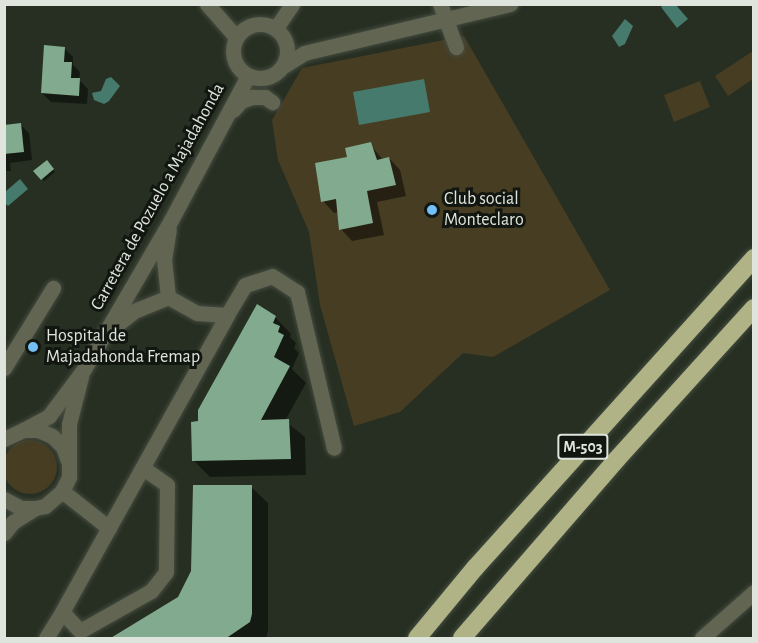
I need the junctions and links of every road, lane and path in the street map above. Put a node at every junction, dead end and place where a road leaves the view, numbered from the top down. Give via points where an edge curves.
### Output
1 (207, 4) edge
2 (292, 4) edge
3 (440, 4) edge
4 (510, 4) edge
5 (446, 21) junction
6 (276, 28) junction
7 (236, 38) junction
8 (287, 45) junction
9 (456, 47) dead end
10 (304, 53) junction
11 (282, 67) junction
12 (248, 76) junction
13 (272, 102) dead end
14 (226, 116) junction
15 (171, 220) junction
16 (753, 258) edge
17 (53, 288) dead end
18 (168, 297) junction
19 (753, 308) edge
20 (227, 315) junction
21 (103, 335) junction
22 (4, 368) edge
23 (84, 369) junction
24 (11, 434) edge
25 (334, 448) dead end
26 (68, 461) junction
27 (143, 468) junction
28 (63, 491) junction
29 (4, 499) edge
30 (34, 508) junction
31 (109, 528) junction
32 (4, 533) edge
33 (753, 592) edge
34 (62, 612) junction
35 (46, 639) edge
36 (417, 639) edge
37 (462, 639) edge
38 (702, 639) edge

1 - 7 street
2 - 6 street
3 - 5 street
4 - 5 street
5 - 9 street
5 - 10 street
6 - 7 street via 249,25
6 - 8 street
7 - 12 street via 236,63
8 - 10 street
8 - 11 street
10 - 11 street
11 - 12 street via 267,77
12 - 14 street, Carretera de Pozuelo a Majadahonda
13 - 14 street via 265,97 252,97 241,101
14 - 15 street, Carretera de Pozuelo a Majadahonda
15 - 18 street via 164,260
15 - 21 street, Carretera de Pozuelo a Majadahonda
16 - 36 highway, M-503
17 - 22 street
18 - 20 street via 197,313
18 - 21 street via 134,311
19 - 37 highway, M-503
20 - 25 street via 245,285 272,276 297,292
20 - 27 street
21 - 23 street, Carretera de Pozuelo a Majadahonda
23 - 24 street, Carretera de Pozuelo a Majadahonda via 49,416
23 - 26 street, Carretera de Pozuelo a Majadahonda via 69,424
24 - 26 street via 38,430 52,436 63,447
26 - 28 street, Carretera de Pozuelo a Majadahonda via 69,477
27 - 31 street
27 - 34 street via 167,485 166,573 151,591 80,630
28 - 30 street via 55,500
28 - 31 street
29 - 30 street via 21,508
30 - 32 street
31 - 34 street
33 - 38 street
34 - 35 street

